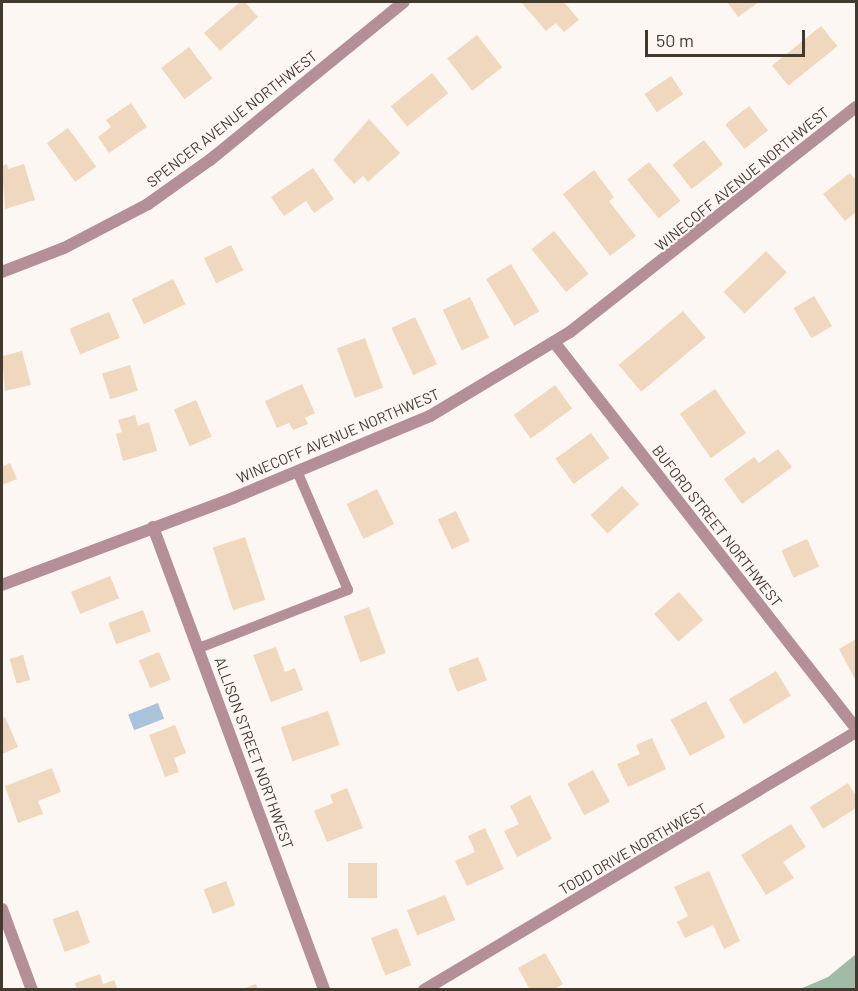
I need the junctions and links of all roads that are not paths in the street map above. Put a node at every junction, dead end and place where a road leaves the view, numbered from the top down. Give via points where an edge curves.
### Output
1 (404, 2) edge
2 (856, 107) edge
3 (2, 272) edge
4 (554, 342) junction
5 (297, 471) junction
6 (153, 527) junction
7 (2, 585) edge
8 (199, 648) junction
9 (856, 728) edge
10 (856, 732) edge
11 (2, 909) edge
12 (32, 990) edge
13 (324, 990) edge
14 (424, 990) edge

1 - 3 street, SPENCER AVENUE NORTHWEST via 210,160 148,204 64,248
2 - 4 street, WINECOFF AVENUE NORTHWEST via 646,275
4 - 5 street, WINECOFF AVENUE NORTHWEST via 430,416
4 - 9 street, BUFORD STREET NORTHWEST
5 - 6 street, WINECOFF AVENUE NORTHWEST
5 - 8 lane via 348,590
6 - 7 street, WINECOFF AVENUE NORTHWEST
6 - 8 street, ALLISON STREET NORTHWEST
8 - 13 street, ALLISON STREET NORTHWEST
10 - 14 street, TODD DRIVE NORTHWEST
11 - 12 street

